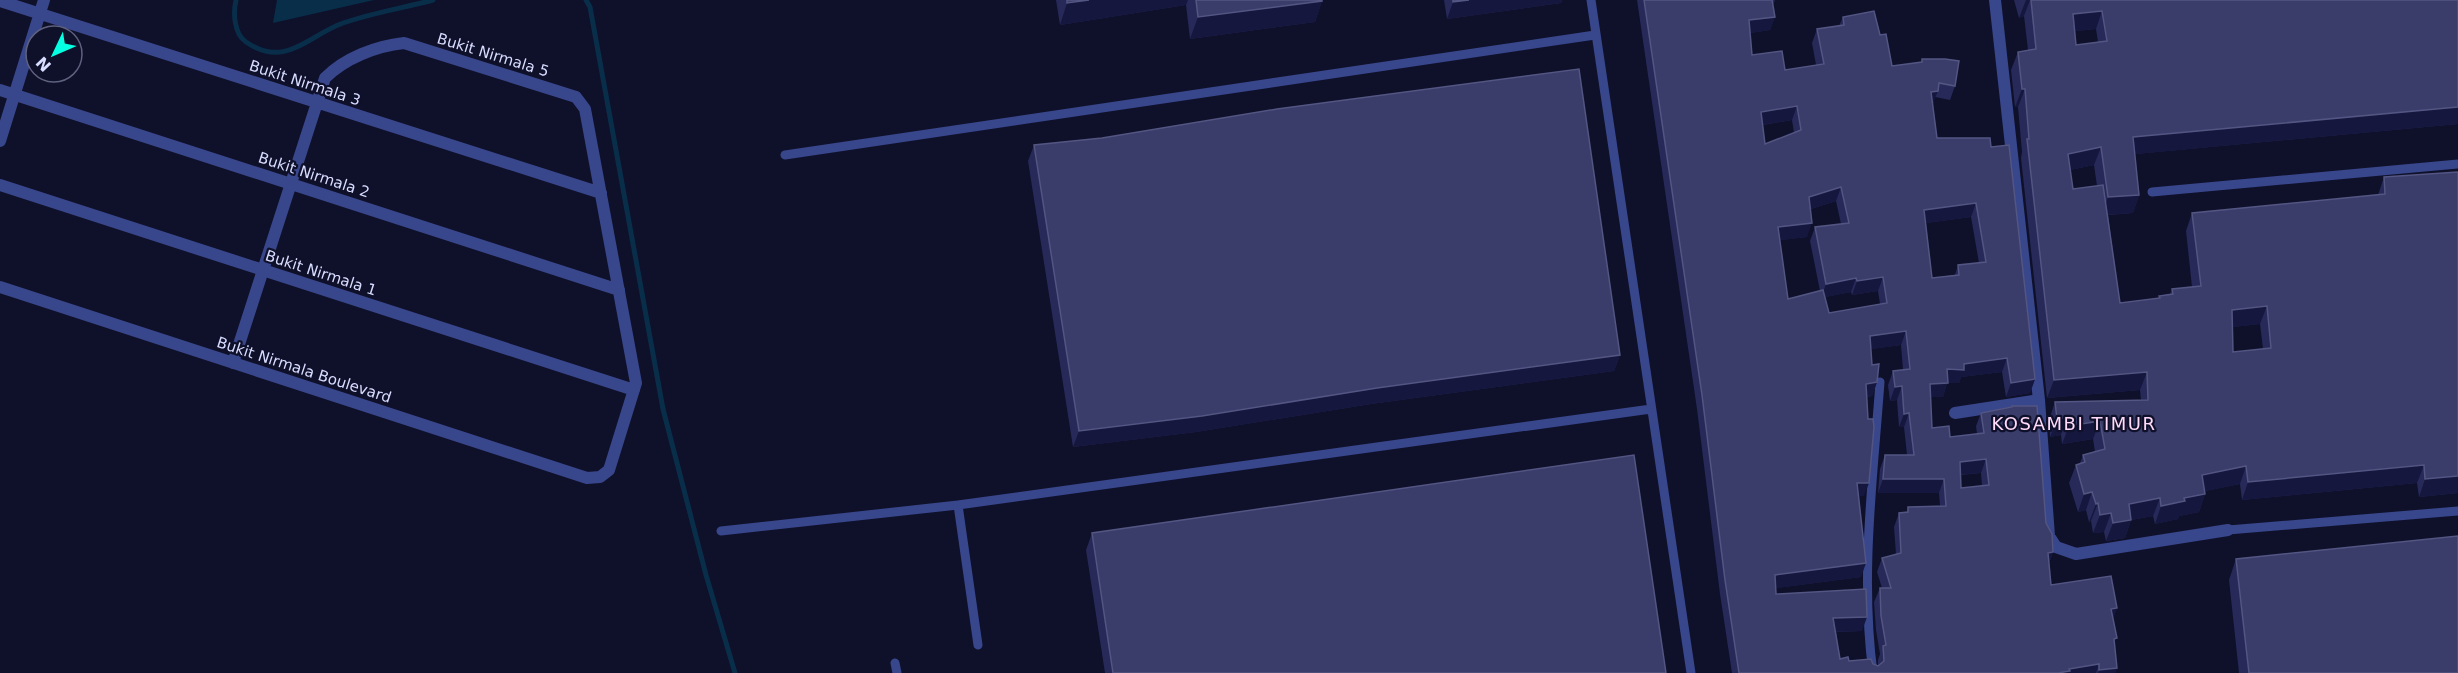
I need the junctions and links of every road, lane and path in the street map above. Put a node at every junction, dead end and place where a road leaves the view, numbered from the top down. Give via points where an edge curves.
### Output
1 (44, 0) edge
2 (1591, 0) edge
3 (1995, 0) edge
4 (0, 1) edge
5 (40, 13) junction
6 (1595, 35) junction
7 (0, 90) edge
8 (15, 94) junction
9 (317, 102) junction
10 (0, 141) edge
11 (785, 155) dead end
12 (2458, 164) edge
13 (291, 184) junction
14 (0, 185) edge
15 (2152, 192) dead end
16 (601, 193) junction
17 (263, 270) junction
18 (0, 287) edge
19 (619, 290) junction
20 (233, 363) junction
21 (1880, 382) edge
22 (634, 390) junction
23 (2039, 400) junction
24 (1651, 409) junction
25 (1955, 413) dead end
26 (958, 505) junction
27 (2458, 511) edge
28 (2228, 530) joint
29 (721, 531) dead end
30 (978, 645) dead end
31 (1691, 673) edge
32 (1873, 673) edge

1 - 5 street
2 - 6 lane
3 - 23 street
4 - 5 street, Bukit Nirmala 3
5 - 8 street
5 - 9 street, Bukit Nirmala 3
6 - 11 lane
6 - 24 lane
7 - 8 street, Bukit Nirmala 2
8 - 10 street
8 - 13 street, Bukit Nirmala 2
9 - 13 street
9 - 16 street, Bukit Nirmala 3
9 - 16 street, Bukit Nirmala 5 via 325,78 338,66 386,45 404,43 576,97 585,109
12 - 15 lane
13 - 17 street
13 - 19 street, Bukit Nirmala 2
14 - 17 street, Bukit Nirmala 1
16 - 19 street
17 - 20 street
17 - 22 street, Bukit Nirmala 1
18 - 20 street, Bukit Nirmala Boulevard
19 - 22 street via 636,383
20 - 22 street, Bukit Nirmala Boulevard via 587,478 600,477 609,470
21 - 32 lane via 1866,594
23 - 25 street
23 - 28 street via 2049,536 2056,546 2076,554
24 - 26 lane
24 - 31 lane
26 - 29 lane
26 - 30 lane
27 - 28 lane

